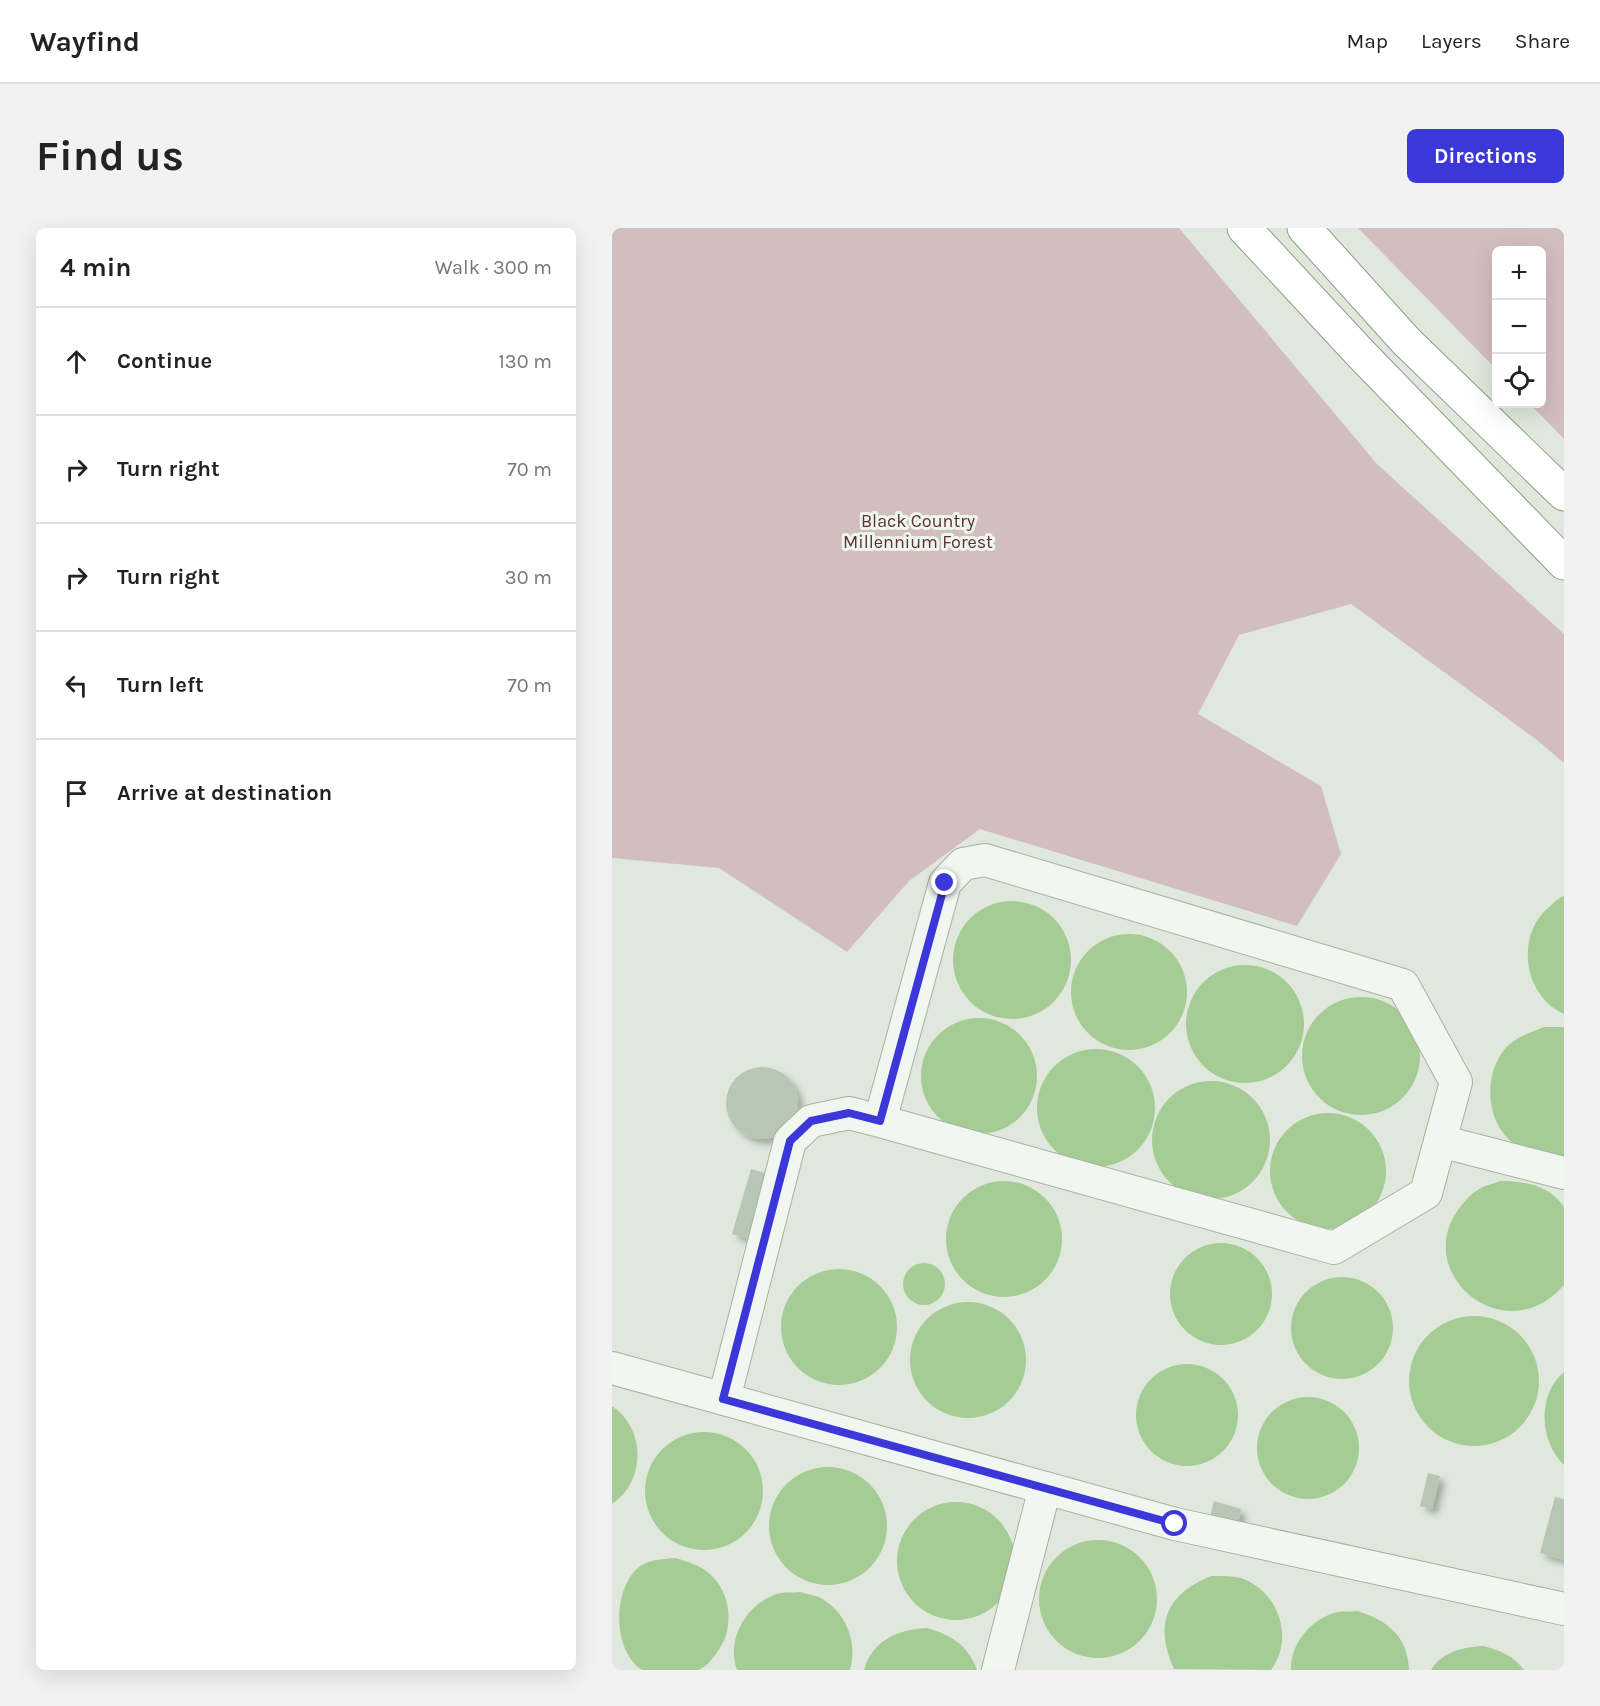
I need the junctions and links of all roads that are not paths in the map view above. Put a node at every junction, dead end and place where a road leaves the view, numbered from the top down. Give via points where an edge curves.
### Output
1 (1244, 228) edge
2 (1304, 228) edge
3 (1564, 494) edge
4 (1564, 563) edge
5 (880, 1121) junction
6 (1440, 1141) junction
7 (1564, 1173) edge
8 (612, 1368) edge
9 (723, 1399) junction
10 (1045, 1488) junction
11 (1564, 1610) edge
12 (998, 1670) edge

1 - 4 highway
2 - 3 highway via 1406,341
5 - 6 lane via 1334,1248 1426,1194
5 - 6 lane via 945,883 963,864 985,860 1403,985 1456,1082
5 - 9 lane via 849,1113 811,1121 790,1141
6 - 7 lane
8 - 9 lane
9 - 10 lane
10 - 11 lane via 1175,1524
10 - 12 lane

